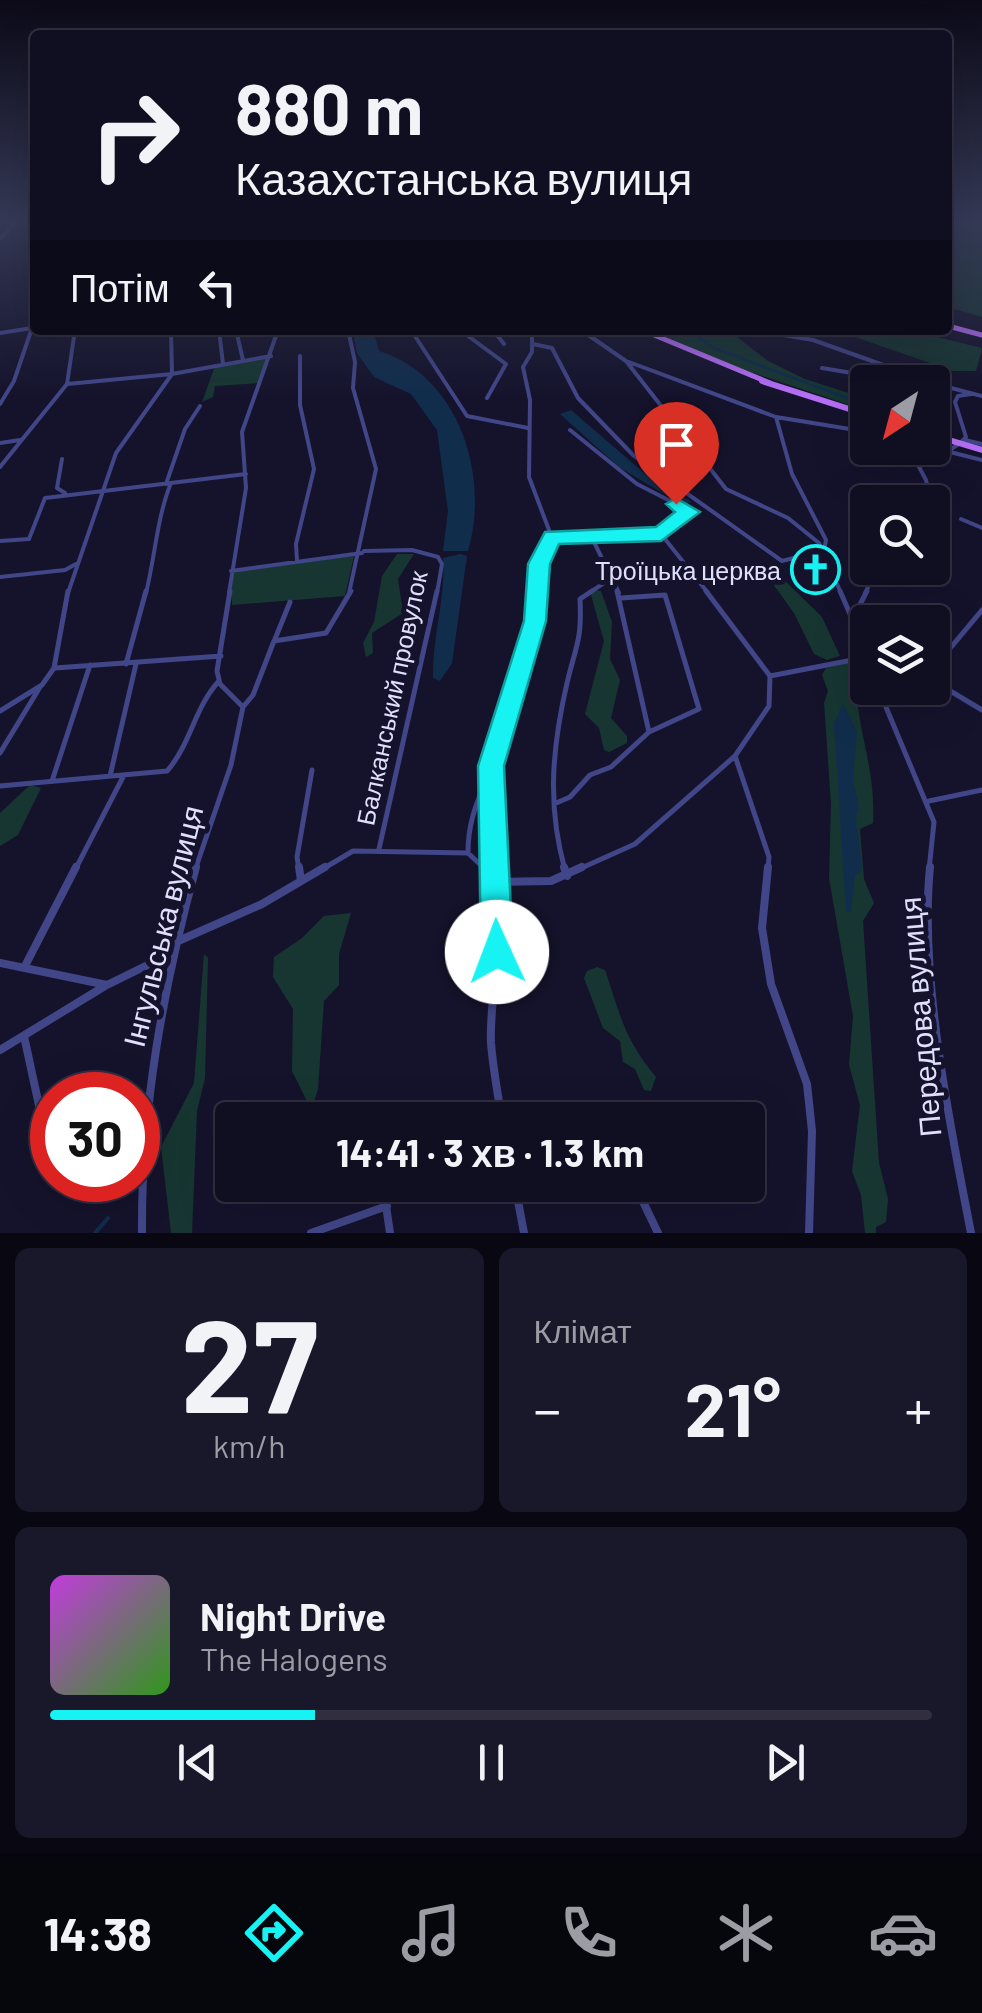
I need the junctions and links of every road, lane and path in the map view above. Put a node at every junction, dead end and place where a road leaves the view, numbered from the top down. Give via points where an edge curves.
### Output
1 (952, 327) edge
2 (30, 328) edge
3 (0, 333) edge
4 (31, 335) edge
5 (74, 335) edge
6 (172, 335) edge
7 (220, 335) edge
8 (237, 335) edge
9 (277, 335) edge
10 (349, 335) edge
11 (415, 335) edge
12 (467, 335) edge
13 (497, 335) edge
14 (532, 335) edge
15 (588, 335) edge
16 (654, 335) edge
17 (784, 335) edge
18 (982, 335) edge
19 (504, 344) dead end
20 (533, 344) junction
21 (271, 356) junction
22 (300, 356) dead end
23 (855, 357) junction
24 (243, 360) junction
25 (626, 361) junction
26 (223, 364) junction
27 (506, 365) junction
28 (879, 365) edge
29 (523, 367) junction
30 (822, 368) dead end
31 (845, 370) junction
32 (850, 372) edge
33 (172, 374) junction
34 (67, 384) junction
35 (950, 389) edge
36 (953, 390) junction
37 (971, 394) junction
38 (958, 396) junction
39 (982, 396) edge
40 (487, 398) dead end
41 (0, 404) edge
42 (200, 406) dead end
43 (850, 409) edge
44 (776, 417) junction
45 (528, 428) junction
46 (850, 429) edge
47 (570, 430) dead end
48 (950, 439) edge
49 (20, 440) junction
50 (964, 442) junction
51 (0, 443) edge
52 (982, 447) edge
53 (950, 452) joint
54 (62, 459) dead end
55 (982, 460) edge
56 (0, 467) edge
57 (246, 474) junction
58 (168, 484) junction
59 (106, 491) junction
60 (58, 494) junction
61 (961, 519) dead end
62 (982, 528) edge
63 (661, 534) junction
64 (552, 538) junction
65 (592, 538) junction
66 (0, 542) edge
67 (824, 550) junction
68 (363, 552) junction
69 (296, 561) junction
70 (76, 564) junction
71 (656, 566) dead end
72 (62, 570) junction
73 (230, 572) junction
74 (611, 573) junction
75 (0, 577) edge
76 (70, 582) junction
77 (621, 598) junction
78 (290, 602) dead end
79 (850, 607) edge
80 (982, 610) edge
81 (274, 642) junction
82 (950, 648) edge
83 (221, 656) junction
84 (850, 660) edge
85 (126, 664) junction
86 (136, 664) junction
87 (90, 665) junction
88 (54, 668) junction
89 (770, 676) junction
90 (218, 681) junction
91 (42, 684) junction
92 (950, 691) edge
93 (886, 705) edge
94 (243, 707) junction
95 (982, 710) edge
96 (0, 711) edge
97 (650, 732) junction
98 (0, 752) edge
99 (735, 756) junction
100 (491, 766) junction
101 (312, 770) dead end
102 (110, 776) junction
103 (124, 776) junction
104 (52, 781) junction
105 (0, 786) edge
106 (982, 790) edge
107 (929, 802) junction
108 (554, 804) junction
109 (378, 849) junction
110 (468, 853) junction
111 (566, 876) junction
112 (492, 878) junction
113 (301, 881) junction
114 (175, 947) junction
115 (0, 964) edge
116 (25, 966) junction
117 (107, 985) junction
118 (24, 1036) junction
119 (0, 1050) edge
120 (32, 1072) edge
121 (499, 1102) edge
122 (386, 1202) edge
123 (518, 1202) edge
124 (643, 1202) edge
125 (387, 1206) junction
126 (142, 1233) edge
127 (312, 1233) edge
128 (390, 1233) edge
129 (524, 1233) edge
130 (658, 1233) edge
131 (808, 1233) edge
132 (971, 1233) edge

1 - 18 main road
2 - 3 street
4 - 41 street
5 - 34 street
6 - 33 street
7 - 26 street
8 - 24 street
9 - 21 street
10 - 68 street via 352,388 376,469
11 - 45 street via 471,418
12 - 27 street
13 - 19 street
14 - 20 street
15 - 25 street
16 - 43 main road
17 - 23 street
20 - 29 street
20 - 67 street via 552,348 586,408 655,473 782,561
21 - 24 street
21 - 57 street via 246,413 240,448
22 - 69 street via 300,406 314,469
23 - 28 street
23 - 31 street
24 - 26 street
25 - 44 street
25 - 67 street via 726,489 794,522
26 - 33 street
27 - 29 street
27 - 40 street
29 - 45 street
30 - 31 street
31 - 32 street
33 - 34 street
33 - 59 street via 116,454
34 - 49 street
35 - 36 street
36 - 37 street
36 - 38 street
37 - 38 street
37 - 39 street
38 - 50 street
42 - 58 street via 185,428
44 - 46 street
44 - 67 street via 792,474 826,540
45 - 64 street via 528,477
47 - 63 street via 637,484 690,512
48 - 50 main road
49 - 51 street
49 - 56 street
50 - 52 main road
50 - 53 street
53 - 55 street
54 - 60 street
57 - 58 street
57 - 73 street
58 - 59 street
58 - 85 street
59 - 60 street
59 - 70 street
60 - 66 street via 46,498 28,539
61 - 62 street
63 - 65 street
63 - 89 street
64 - 65 street
64 - 100 street via 539,564 535,621
65 - 74 street
67 - 79 street
68 - 69 street
68 - 81 street via 352,592 326,633
68 - 109 street, Балканський провулок via 438,556 440,579
69 - 73 street
70 - 72 street
70 - 76 street
71 - 74 street
72 - 75 street
72 - 76 street
73 - 83 street
74 - 77 street
74 - 108 street via 580,599 582,641 552,760
76 - 88 street
77 - 97 street
77 - 97 street via 664,595 699,709
78 - 81 street, Інгульська вулиця
80 - 82 street
81 - 94 street, Інгульська вулиця
83 - 86 street
83 - 90 street
84 - 89 street
85 - 86 street
85 - 87 street
86 - 102 street
87 - 88 street
87 - 104 street
88 - 91 street
89 - 99 street via 769,706
90 - 94 street
90 - 103 street via 203,694 171,768
91 - 96 street
91 - 98 street
92 - 95 street
93 - 107 street, Передова вулиця
94 - 114 street, Інгульська вулиця
97 - 108 street
99 - 111 street via 635,844
99 - 131 street via 769,857 762,928 771,984 807,1084
100 - 110 street via 468,822
100 - 112 street
101 - 113 street via 298,858
102 - 103 street
102 - 104 street
103 - 116 street
104 - 105 street
106 - 107 street
107 - 132 street, Передова вулиця via 935,836 926,896 929,941 948,1110
108 - 111 street
109 - 110 street
109 - 113 street via 353,851
110 - 112 street
111 - 112 street via 533,883
112 - 121 street via 497,952 491,1041
113 - 114 street
114 - 117 street
114 - 126 street, Інгульська вулиця via 146,1110
115 - 116 street
116 - 117 street
117 - 118 street
118 - 119 street
118 - 120 street
122 - 125 street
123 - 129 street
124 - 130 street
125 - 127 street
125 - 128 street

